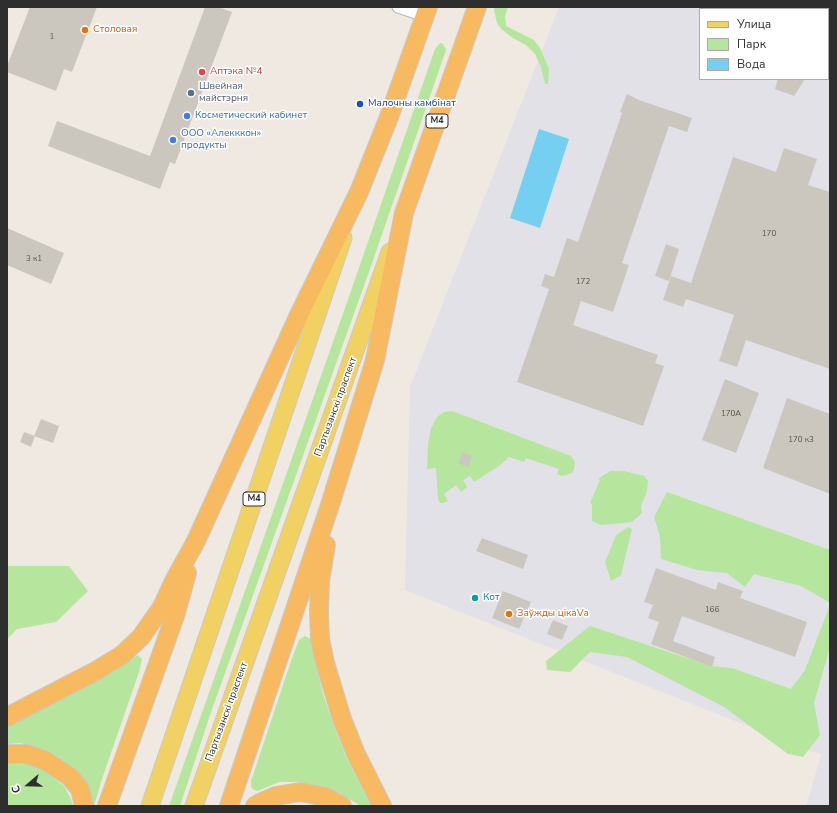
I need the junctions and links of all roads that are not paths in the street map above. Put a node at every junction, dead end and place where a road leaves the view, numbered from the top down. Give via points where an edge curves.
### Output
1 (398, 7) edge
2 (477, 7) edge
3 (426, 11) edge
4 (359, 192) junction
5 (404, 213) junction
6 (331, 502) junction
7 (196, 541) junction
8 (7, 717) edge
9 (7, 754) edge
10 (84, 806) edge
11 (107, 806) edge
12 (150, 806) edge
13 (194, 806) edge
14 (229, 806) edge
15 (255, 806) edge
16 (342, 806) edge
17 (382, 806) edge

1 - 3 street
2 - 5 highway, Партызанскі праспект / М4
3 - 4 highway, М4 via 389,117
4 - 7 highway via 299,315
4 - 12 main road, М4
5 - 6 highway via 375,360
5 - 13 main road, Партызанскі праспект / М4
6 - 14 highway
6 - 17 highway via 320,581 320,639 342,719
7 - 8 highway via 162,607 132,646 112,662
7 - 11 highway via 175,616
9 - 10 highway via 27,754 46,761 70,777 80,789
15 - 16 highway via 276,796 300,792 326,797

